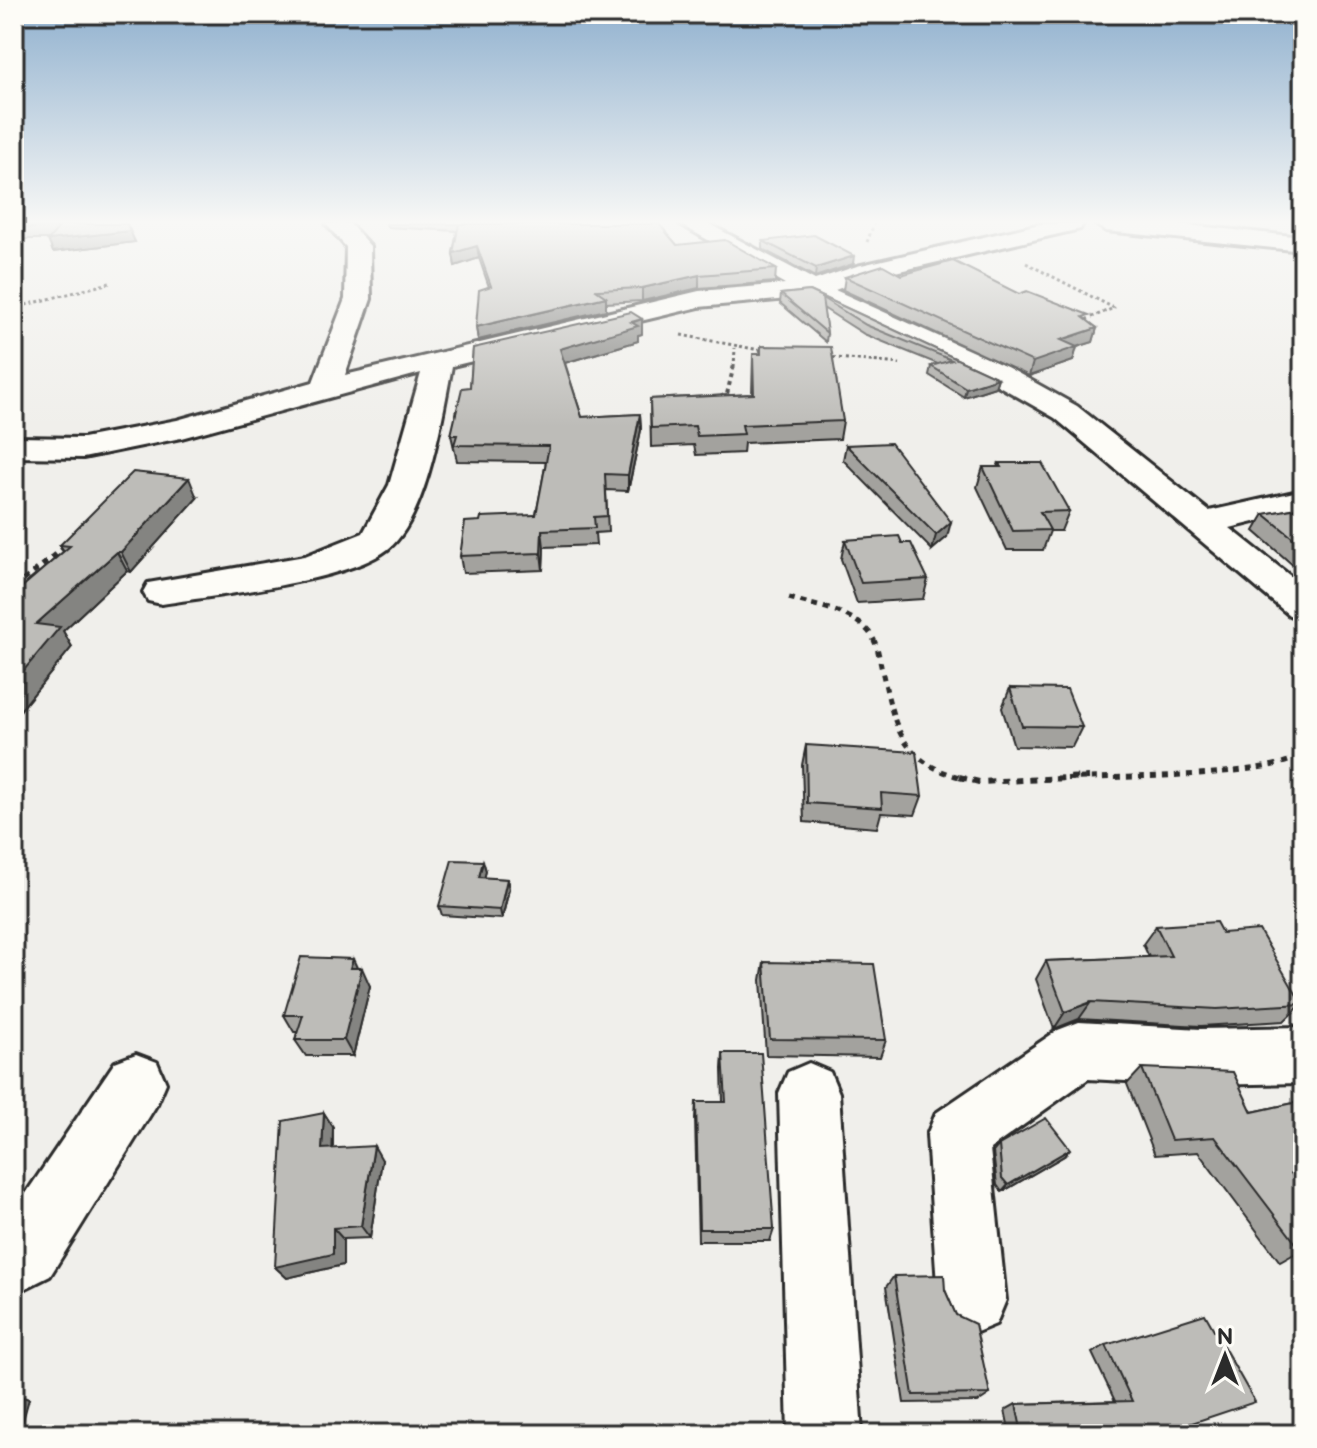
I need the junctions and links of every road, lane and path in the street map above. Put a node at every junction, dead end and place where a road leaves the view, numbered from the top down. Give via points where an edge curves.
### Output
1 (77, 292) edge
2 (358, 292) edge
3 (784, 292) edge
4 (819, 292) edge
5 (1083, 292) edge
6 (14, 308) edge
7 (623, 316) junction
8 (1084, 320) edge
9 (735, 348) junction
10 (778, 352) edge
11 (822, 356) edge
12 (438, 363) junction
13 (910, 365) dead end
14 (326, 388) junction
15 (713, 399) edge
16 (14, 447) edge
17 (1303, 500) edge
18 (1201, 524) junction
19 (74, 537) edge
20 (14, 588) edge
21 (162, 592) dead end
22 (789, 598) dead end
23 (1303, 606) edge
24 (1303, 754) edge
25 (1303, 1055) edge
26 (136, 1083) dead end
27 (809, 1093) dead end
28 (14, 1260) edge
29 (972, 1300) dead end
30 (825, 1434) edge

1 - 6 path
2 - 14 street
3 - 7 street via 699,299
4 - 18 street via 1031,390 1066,412
5 - 8 path via 1114,308
7 - 9 path
7 - 12 street
9 - 10 path
9 - 15 path via 733,381 727,394
11 - 13 path
12 - 14 street
12 - 21 street via 392,521 377,540 349,555 287,571
14 - 16 street via 181,429 97,445
17 - 18 street
18 - 23 street
19 - 20 path via 54,560
22 - 24 path via 861,623 876,639 898,734 912,758 943,775 979,782 1254,770 1293,762
25 - 29 street via 1201,1057 1079,1050 958,1135
26 - 28 street via 26,1252
27 - 30 street

